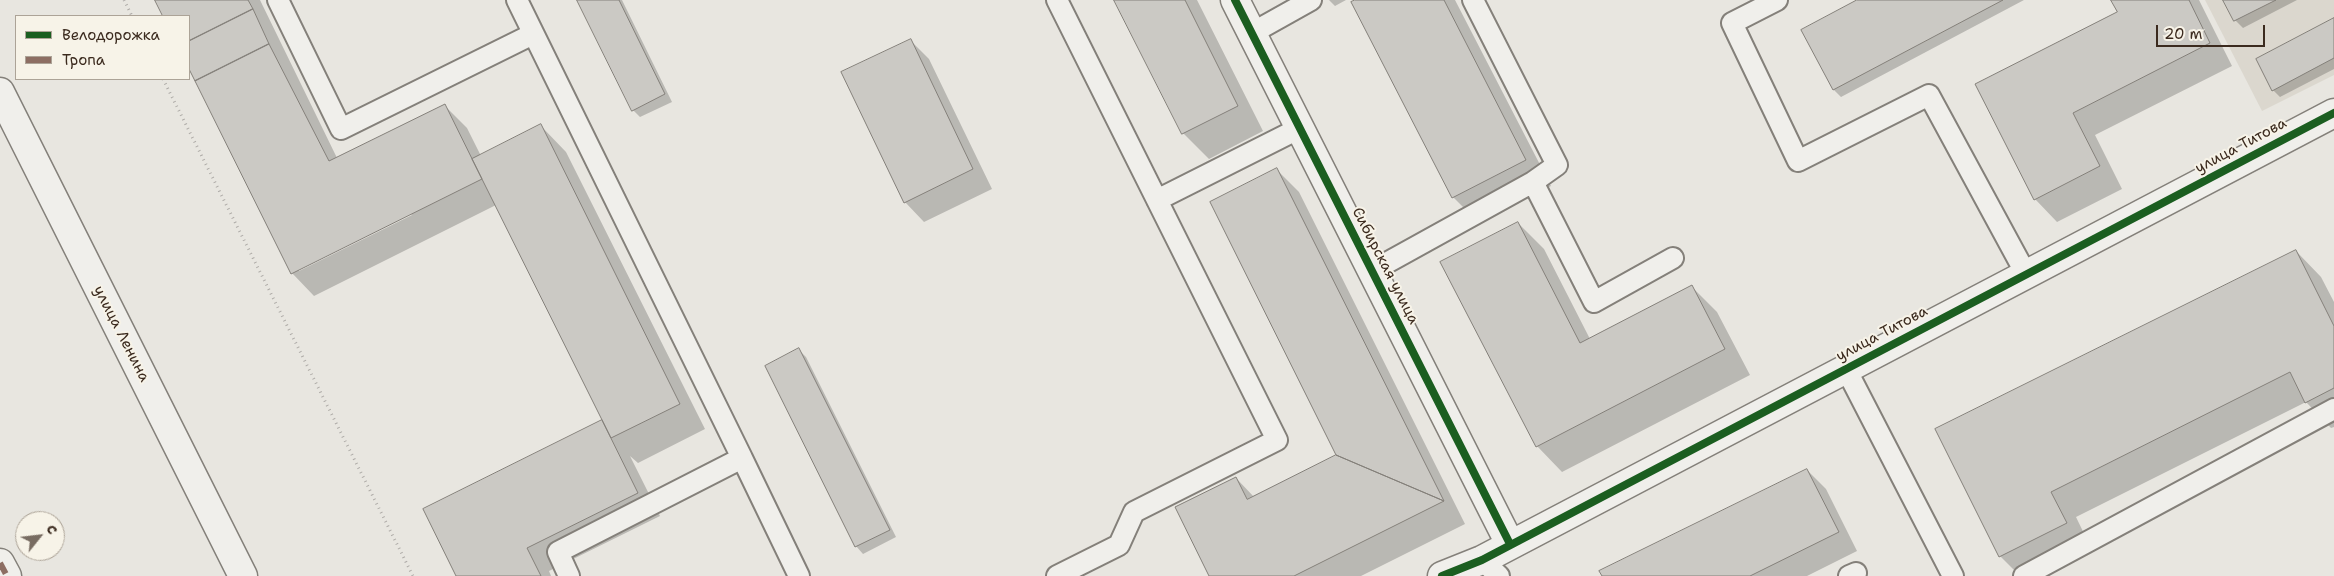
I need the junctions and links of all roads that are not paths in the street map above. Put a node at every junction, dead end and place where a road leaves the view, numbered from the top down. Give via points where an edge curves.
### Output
1 (278, 0) edge
2 (518, 0) edge
3 (1056, 0) edge
4 (1235, 0) edge
5 (1311, 0) edge
6 (1473, 0) edge
7 (1778, 0) edge
8 (1252, 33) junction
9 (533, 34) junction
10 (0, 92) edge
11 (2334, 113) edge
12 (1300, 128) junction
13 (1533, 182) junction
14 (1157, 200) junction
15 (1673, 258) dead end
16 (1372, 271) junction
17 (2026, 274) junction
18 (1846, 369) junction
19 (2334, 409) edge
20 (742, 458) junction
21 (1510, 544) junction
22 (0, 563) edge
23 (1490, 568) edge
24 (7, 576) edge
25 (243, 576) edge
26 (569, 576) edge
27 (798, 576) edge
28 (1057, 576) edge
29 (1442, 576) edge
30 (1953, 576) edge
31 (2024, 576) edge

1 - 9 lane via 341,129
2 - 9 lane
3 - 14 lane
4 - 8 street, Сибирская улица
5 - 8 lane
6 - 13 lane via 1558,165
7 - 17 lane via 1732,23 1798,160 1929,95
8 - 12 street, Сибирская улица
9 - 20 lane
10 - 25 street, улица Ленина
11 - 17 street, улица Титова
12 - 14 lane
12 - 16 street, Сибирская улица
13 - 15 lane via 1594,302
13 - 16 lane
14 - 28 lane via 1277,440 1134,512 1119,545
16 - 21 street, Сибирская улица
17 - 18 street, улица Титова
18 - 21 street, улица Титова
18 - 30 lane
19 - 31 lane
20 - 26 lane via 558,552
20 - 27 lane
21 - 23 street, улица Титова
22 - 24 street
23 - 29 street, улица Титова

